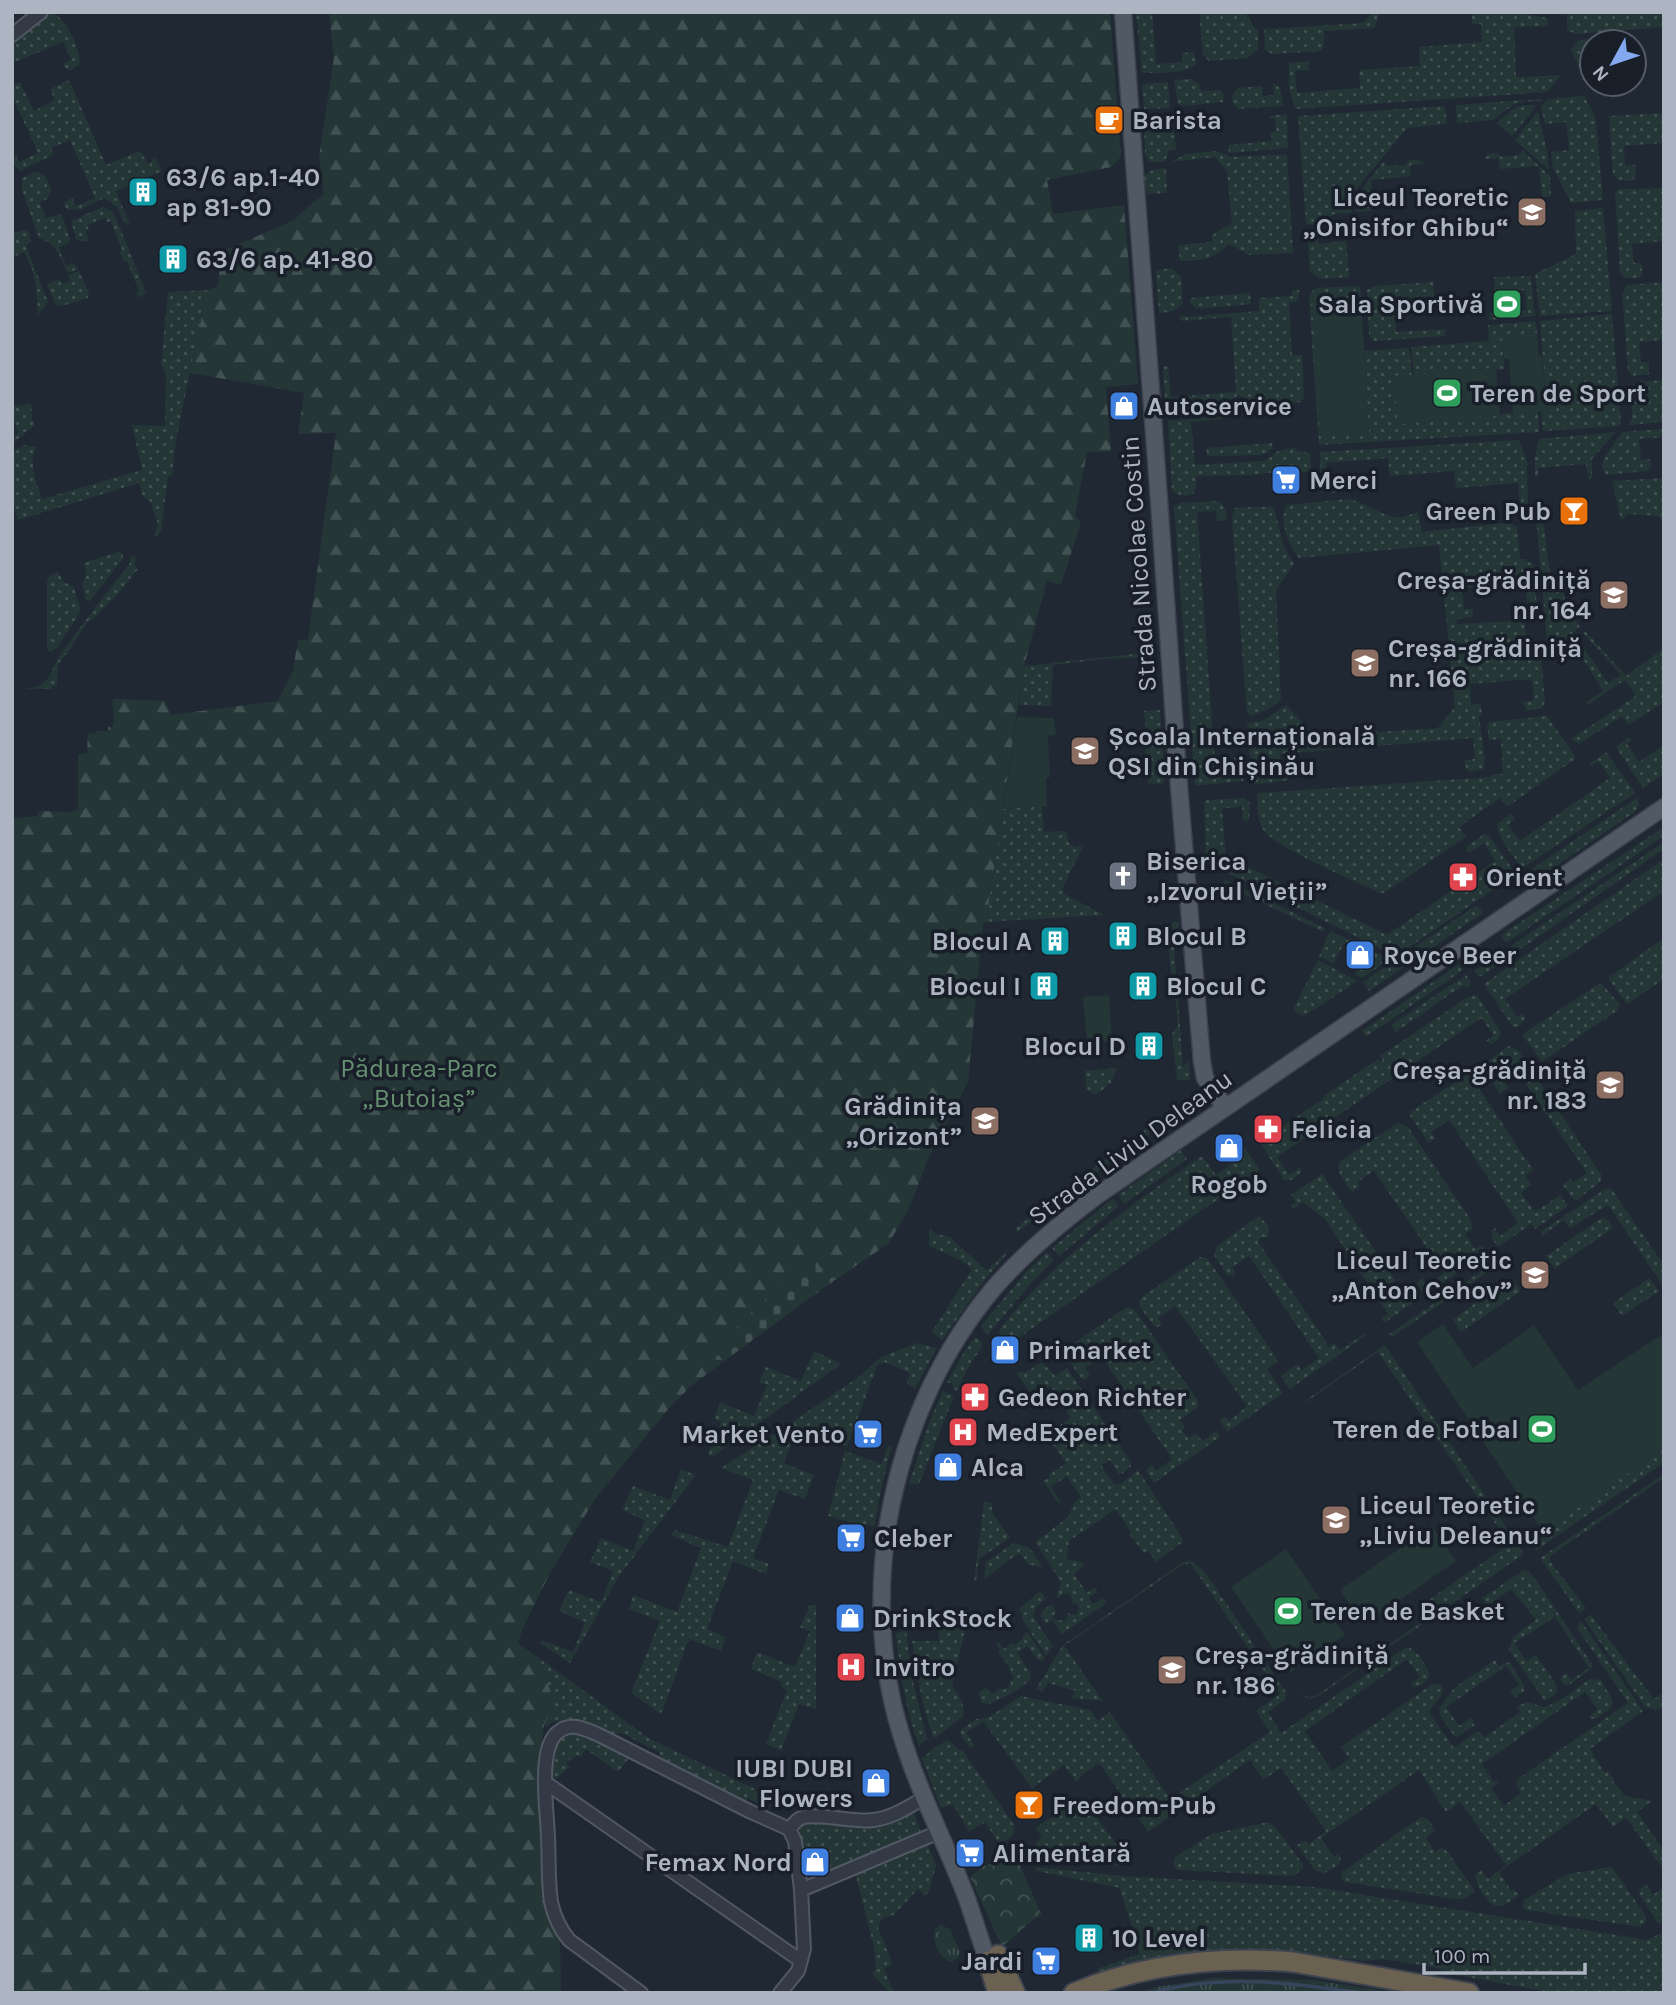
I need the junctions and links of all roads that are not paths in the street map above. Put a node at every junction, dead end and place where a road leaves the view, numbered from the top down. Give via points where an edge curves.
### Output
1 (41, 12) edge
2 (1123, 12) edge
3 (12, 35) edge
4 (1664, 807) edge
5 (1224, 1106) junction
6 (546, 1783) junction
7 (924, 1798) junction
8 (789, 1829) junction
9 (939, 1832) junction
10 (801, 1890) junction
11 (995, 1959) junction
12 (801, 1961) junction
13 (1219, 1961) junction
14 (1350, 1973) junction
15 (642, 1993) edge
16 (780, 1993) edge
17 (998, 1993) edge
18 (1004, 1993) edge
19 (1013, 1993) edge
20 (1062, 1993) edge
21 (1074, 1993) edge
22 (1091, 1993) edge
23 (1104, 1993) edge
24 (1469, 1993) edge

1 - 3 street
2 - 5 main road, Strada Nicolae Costin via 1202,1062 1205,1078
4 - 5 main road, Strada Liviu Deleanu
5 - 7 main road, Strada Liviu Deleanu via 1056,1227 1006,1275 970,1320 933,1383 908,1443 892,1506 883,1574 892,1694
6 - 8 street via 552,1738 567,1727 582,1728
6 - 12 street
6 - 15 street via 551,1901 562,1932
7 - 8 street via 889,1817 870,1821 808,1815
7 - 9 main road, Strada Liviu Deleanu
8 - 10 street via 795,1841
9 - 10 street
9 - 11 main road, Strada Liviu Deleanu
10 - 12 street
11 - 17 highway
11 - 18 highway
11 - 19 highway
12 - 16 street
13 - 14 highway via 1293,1962
13 - 20 highway via 1177,1961 1113,1974
13 - 21 highway via 1143,1971
14 - 22 highway via 1264,1965 1197,1968 1156,1974
14 - 23 highway via 1217,1971
14 - 24 highway

